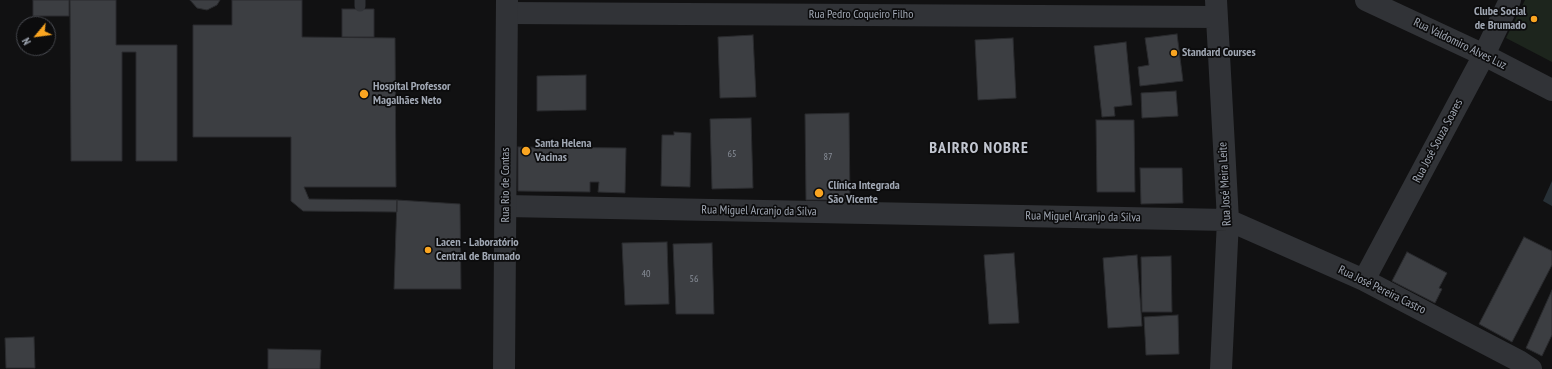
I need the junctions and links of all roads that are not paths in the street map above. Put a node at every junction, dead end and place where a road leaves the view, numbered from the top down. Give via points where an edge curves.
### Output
1 (1366, 0) edge
2 (1510, 0) edge
3 (507, 7) edge
4 (1216, 8) edge
5 (1484, 55) junction
6 (1552, 90) edge
7 (506, 206) junction
8 (1228, 220) junction
9 (1364, 280) junction
10 (504, 369) edge
11 (1221, 369) edge
12 (1531, 369) edge

1 - 5 street, Rua Valdomiro Alves Luz
2 - 5 street, Rua José Souza Soares
3 - 4 street, Rua Pedro Coqueiro Filho
3 - 7 street, Rua Rio de Contas
4 - 8 street, Rua José Meira Leite
5 - 6 street, Rua Valdomiro Alves Luz
5 - 9 street, Rua José Souza Soares
7 - 8 street, Rua Miguel Arcanjo da Silva
7 - 10 street, Rua Rio de Contas
8 - 9 street, Rua José Pereira Castro
8 - 11 street, Rua José Meira Leite
9 - 12 street, Rua José Pereira Castro

